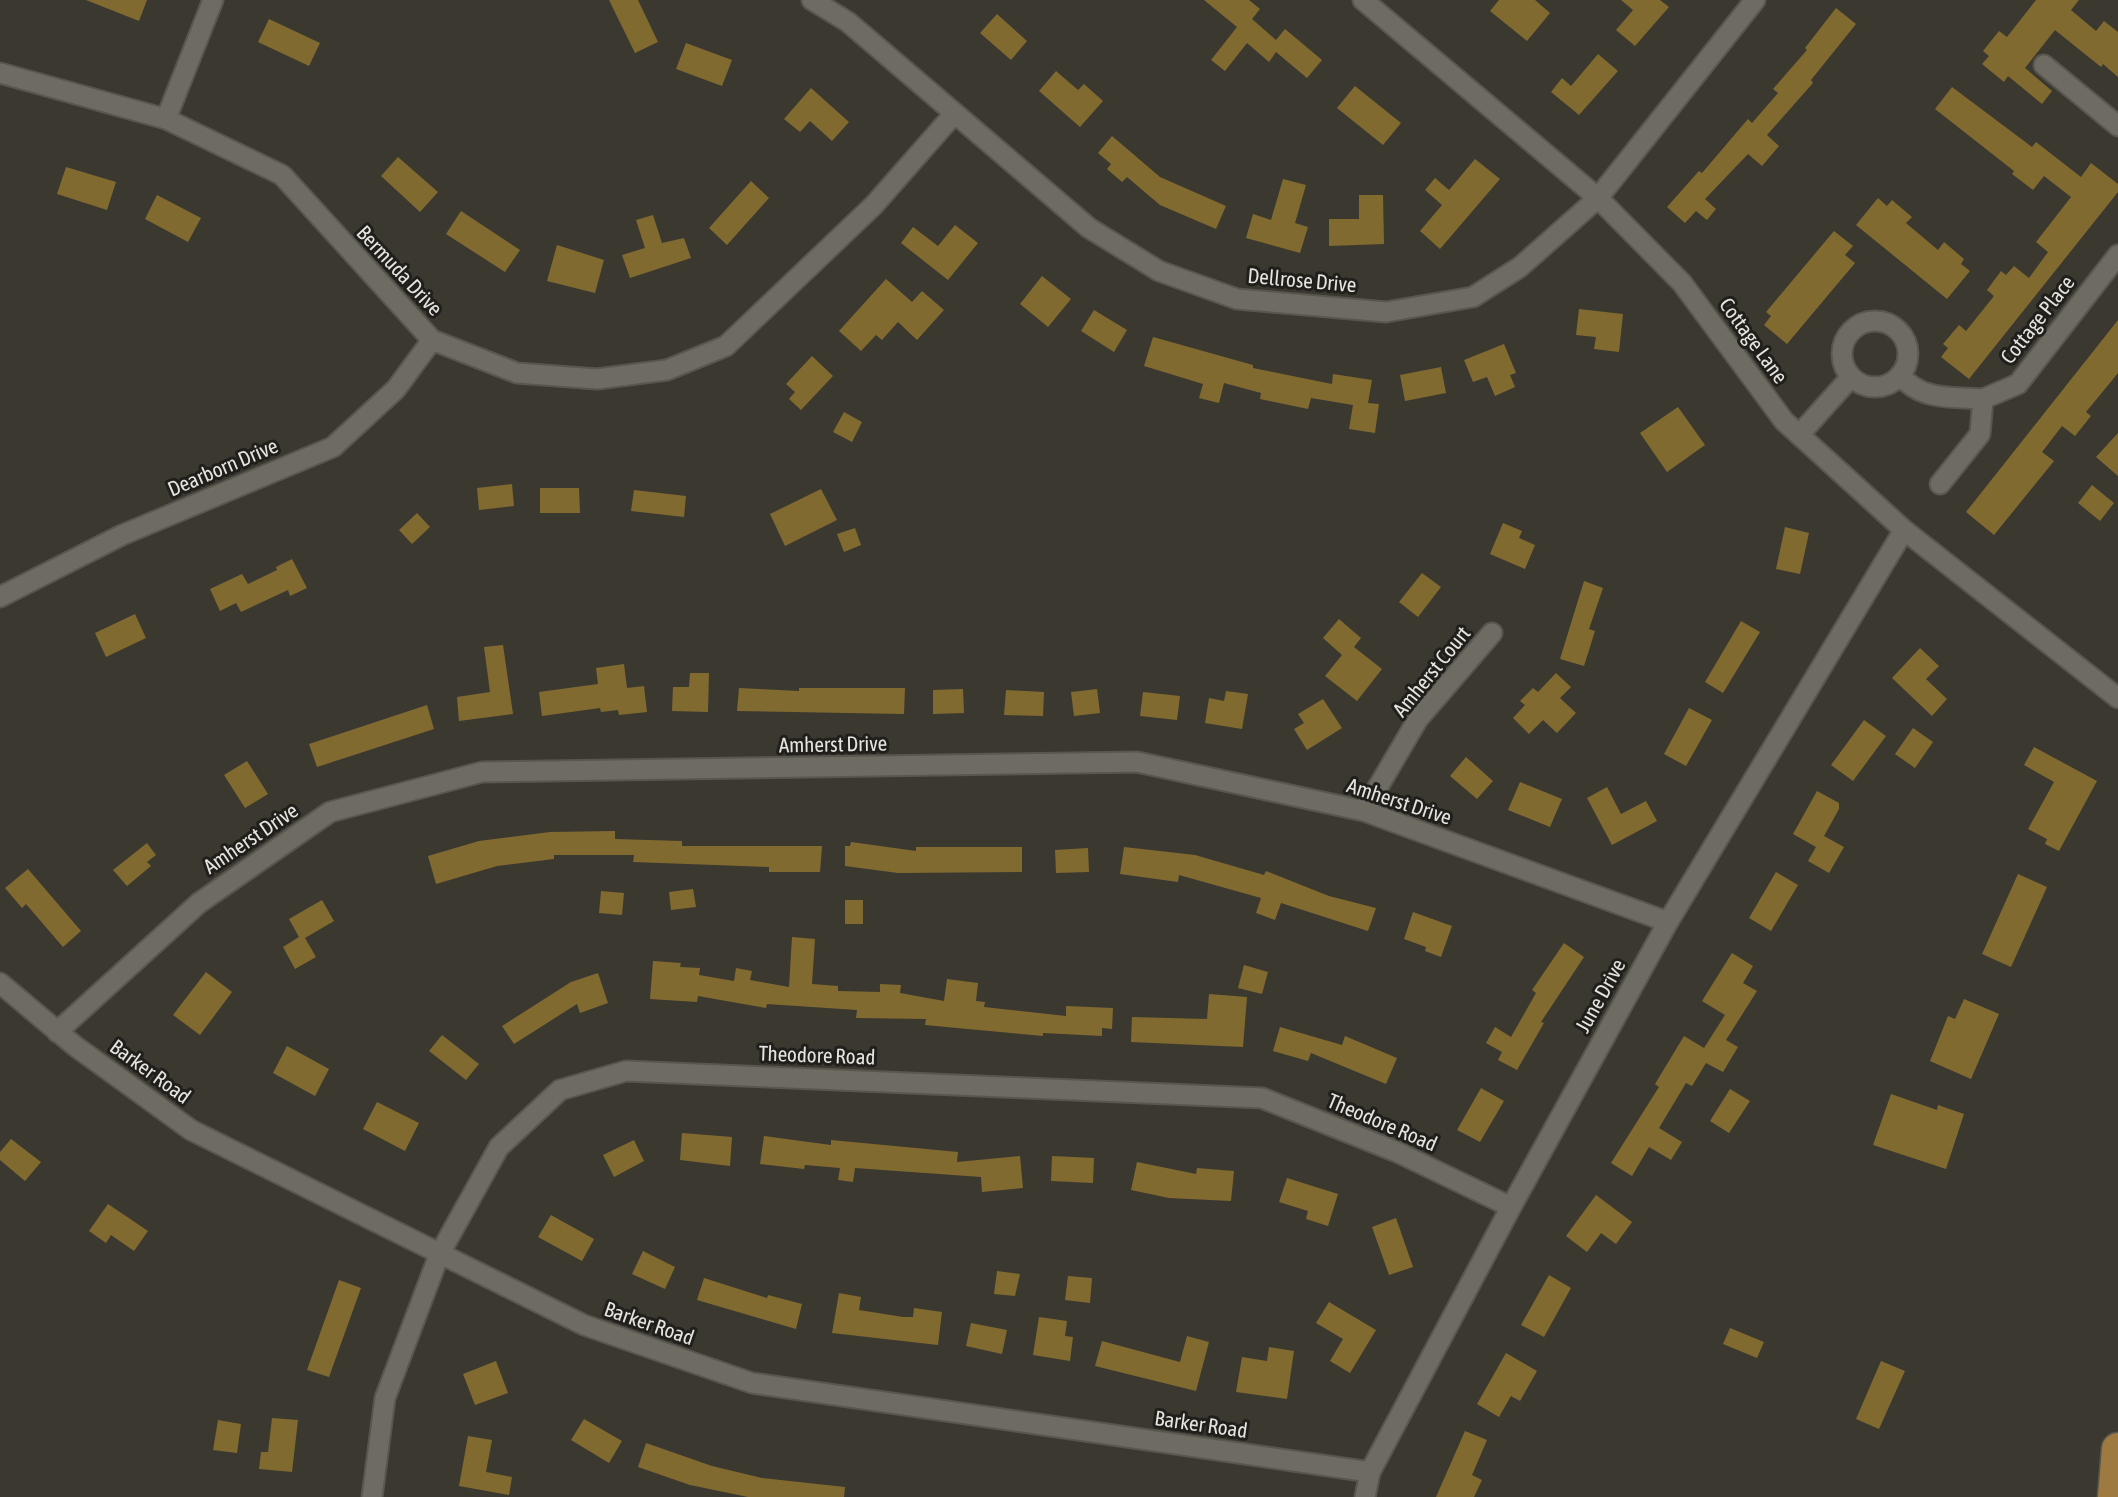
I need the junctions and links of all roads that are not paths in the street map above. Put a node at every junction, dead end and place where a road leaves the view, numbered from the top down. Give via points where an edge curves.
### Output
1 (213, 0) edge
2 (812, 0) edge
3 (1363, 0) edge
4 (1755, 0) edge
5 (2044, 65) dead end
6 (0, 73) edge
7 (954, 114) junction
8 (166, 119) junction
9 (2118, 126) edge
10 (1598, 198) junction
11 (2118, 255) edge
12 (432, 340) junction
13 (1900, 376) junction
14 (1851, 377) junction
15 (1983, 399) junction
16 (1799, 435) junction
17 (1940, 484) dead end
18 (1904, 530) junction
19 (0, 597) edge
20 (1492, 633) dead end
21 (2118, 698) edge
22 (1364, 811) junction
23 (1668, 922) junction
24 (0, 983) edge
25 (57, 1032) junction
26 (1511, 1207) junction
27 (439, 1255) junction
28 (2118, 1449) edge
29 (1370, 1472) junction
30 (372, 1497) edge
31 (1365, 1497) edge
32 (2114, 1497) edge

1 - 8 street
2 - 7 street, Dellrose Drive via 848,22
3 - 10 street, Cottage Lane
4 - 10 street, Dellrose Drive
5 - 9 street
6 - 8 street, Bermuda Drive
7 - 10 street, Dellrose Drive via 1089,228 1159,271 1237,299 1386,312 1473,297 1520,267
7 - 12 street, Bermuda Drive via 874,205 726,346 667,370 597,379 517,373
8 - 12 street, Bermuda Drive via 282,175
10 - 16 street, Cottage Lane via 1682,283
11 - 15 street, Cottage Place via 2018,384
12 - 19 street, Dearborn Drive via 396,389 333,447 122,535
13 - 14 street via 1870,387
13 - 14 street via 1906,366 1907,345 1895,327 1874,321 1854,328 1843,346 1842,357
13 - 15 street, Cottage Place via 1923,394
14 - 16 street
15 - 17 street via 1980,434
16 - 18 street, Cottage Lane
18 - 21 street, Cottage Lane
18 - 23 street, June Drive
20 - 22 street, Amherst Court via 1418,719
22 - 23 street, Amherst Drive
22 - 25 street, Amherst Drive via 1137,762 482,772 330,812 199,903
23 - 26 street, June Drive
24 - 25 street, Barker Road
25 - 27 street, Barker Road via 191,1130
26 - 27 street, Theodore Road via 1397,1152 1262,1098 626,1071 559,1090 499,1147
26 - 29 street, June Drive
27 - 29 street, Barker Road via 584,1325 752,1383
27 - 30 street, Theodore Road via 385,1398
28 - 32 main road
29 - 31 street, June Drive

